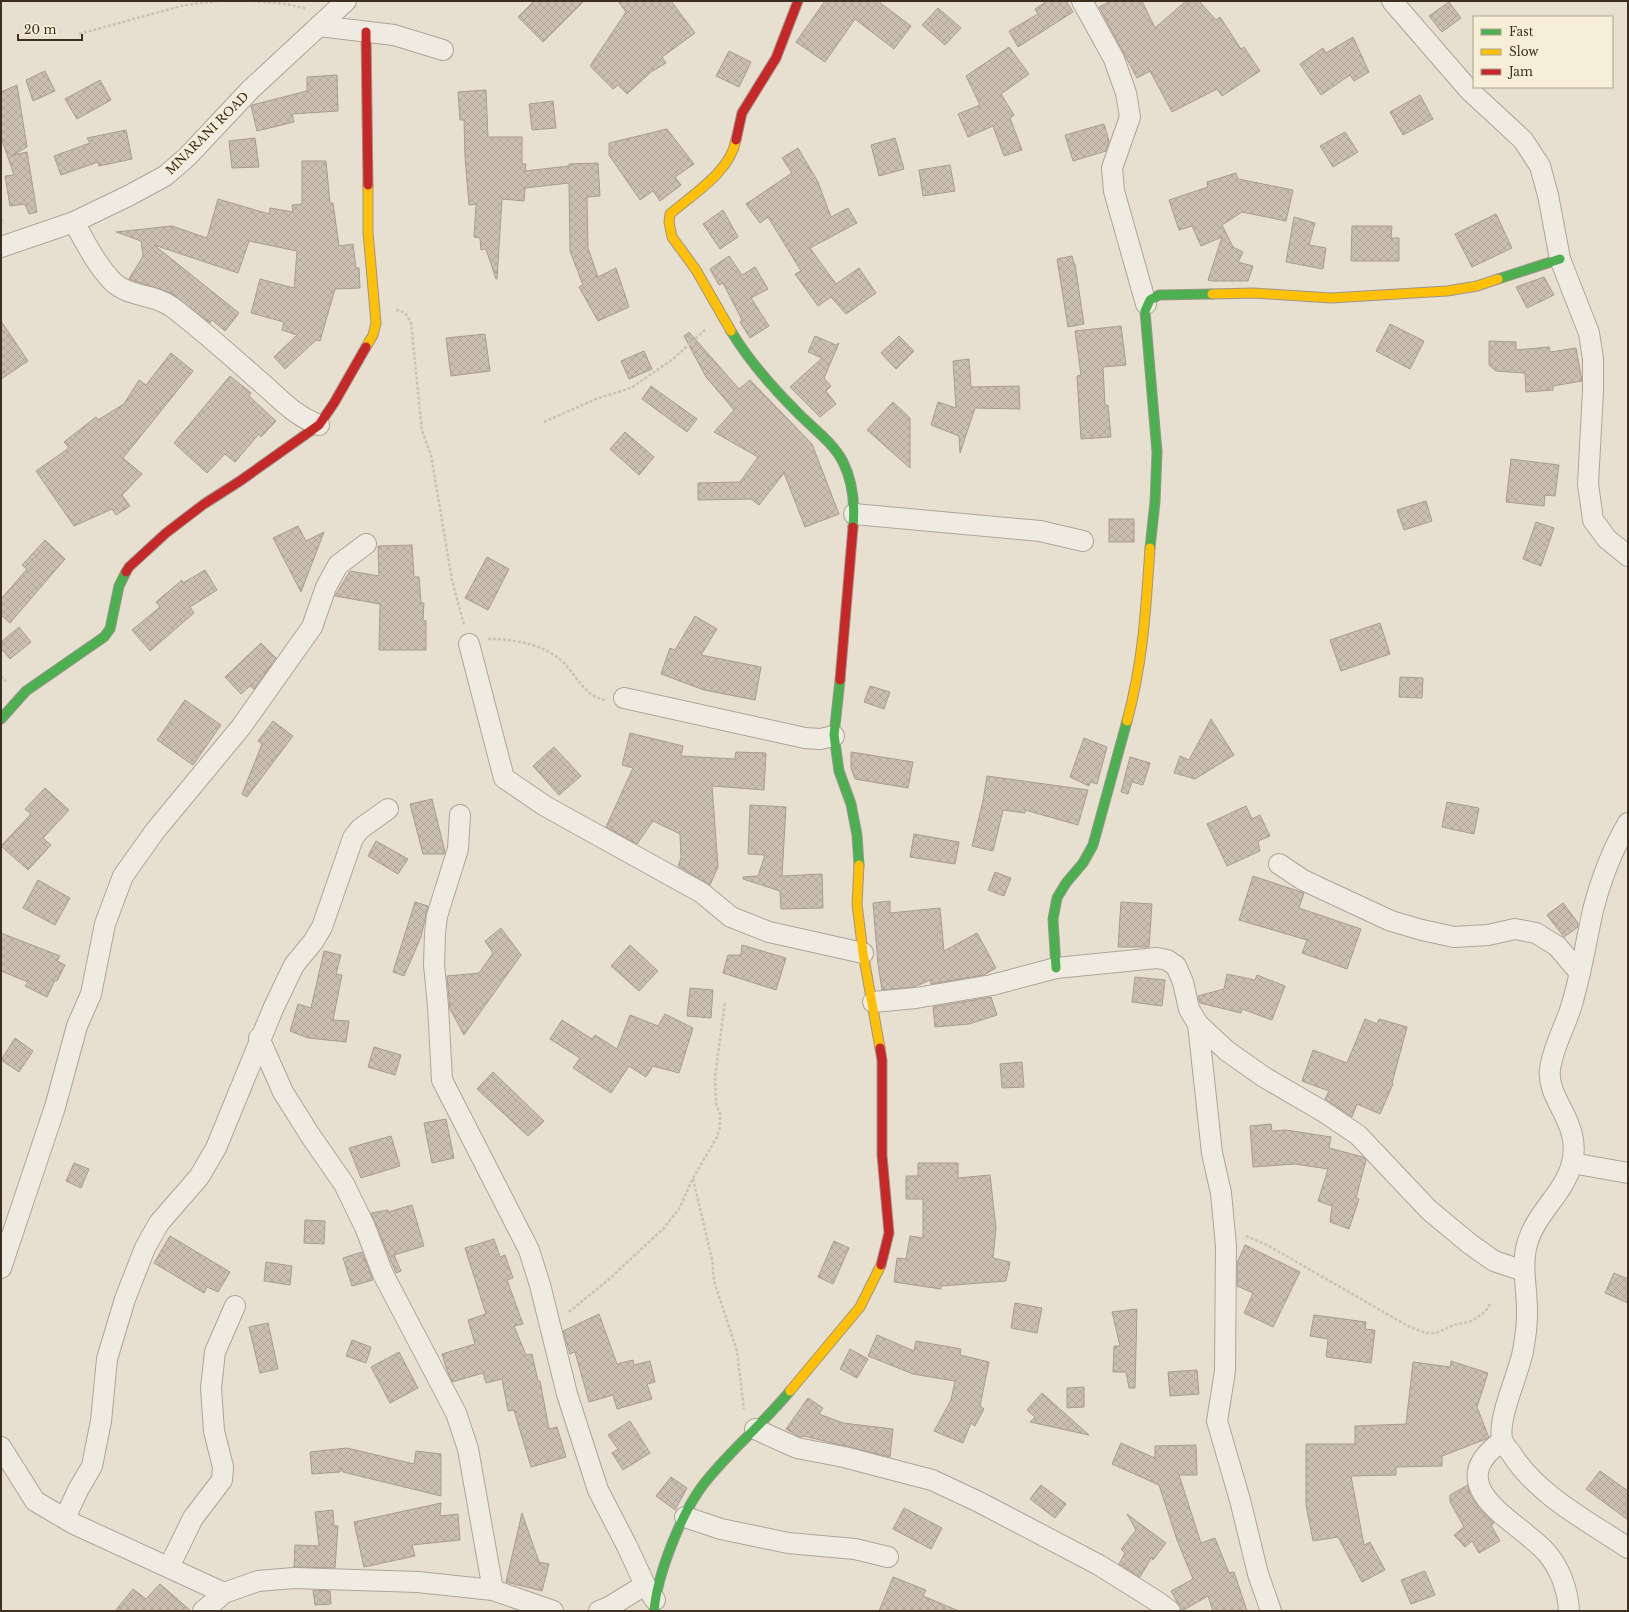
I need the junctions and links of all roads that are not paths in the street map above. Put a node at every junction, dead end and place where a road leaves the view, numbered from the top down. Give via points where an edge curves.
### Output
1 (346, 1) edge
2 (798, 1) edge
3 (1082, 1) edge
4 (1392, 1) edge
5 (325, 21) junction
6 (366, 32) junction
7 (443, 50) dead end
8 (74, 222) junction
9 (1, 247) edge
10 (1560, 259) junction
11 (1146, 304) junction
12 (319, 425) junction
13 (854, 514) junction
14 (1083, 541) dead end
15 (366, 544) dead end
16 (1628, 556) edge
17 (469, 644) road end
18 (624, 698) road end
19 (1, 719) edge
20 (834, 736) junction
21 (388, 809) dead end
22 (460, 815) dead end
23 (1628, 823) edge
24 (1279, 864) dead end
25 (863, 953) junction
26 (1056, 968) junction
27 (1580, 973) junction
28 (873, 1002) junction
29 (1198, 1024) junction
30 (259, 1038) junction
31 (1572, 1163) junction
32 (1628, 1173) edge
33 (1, 1268) edge
34 (1524, 1271) junction
35 (235, 1306) dead end
36 (752, 1432) junction
37 (1502, 1441) junction
38 (4, 1457) edge
39 (685, 1517) junction
40 (65, 1518) junction
41 (1628, 1548) edge
42 (888, 1557) dead end
43 (169, 1567) junction
44 (493, 1590) junction
45 (224, 1593) junction
46 (651, 1599) edge
47 (205, 1610) edge
48 (553, 1611) edge
49 (599, 1611) edge
50 (1170, 1611) edge
51 (1271, 1611) edge
52 (1569, 1611) edge

1 - 5 street, MNARANI ROAD
2 - 13 street via 776,58 738,122 733,153 724,165 670,214 669,220 672,237 695,268 748,358 833,447 843,462 852,487
3 - 11 street via 1114,58 1126,93 1130,117 1112,168 1114,191
4 - 10 street via 1470,91 1524,140 1532,151 1540,166 1548,195
5 - 6 street
5 - 8 street, MNARANI ROAD via 250,90 187,157 165,176
6 - 7 street via 394,35
6 - 12 street via 368,232 376,323 373,335
8 - 9 street, MNARANI ROAD
8 - 12 street via 104,271 122,289 165,302 201,329 287,407
10 - 11 street via 1476,286 1447,291 1331,298 1254,293 1159,296 1151,298
10 - 16 street via 1589,334 1593,360 1588,484 1593,520 1607,539
11 - 26 street via 1144,315 1157,452 1156,502 1145,628 1137,685 1093,845 1057,898 1053,918
12 - 19 street via 204,504 166,533 129,567 119,586 110,629 104,637 26,691
13 - 14 street via 1040,531
13 - 20 street
15 - 33 street via 338,565 326,587 312,627 241,727 155,831 123,876 105,924 91,994 77,1026 55,1107
17 - 25 street via 504,778 545,806 702,893 731,917 769,932
18 - 20 street via 805,738 820,739
20 - 25 street via 838,771 850,804 857,835 857,904
21 - 30 street via 360,829 353,838 322,927 294,965
22 - 46 street via 458,849 437,916 435,933 434,965 442,1080 529,1250 567,1394 598,1490
23 - 27 street via 1604,875
24 - 27 street via 1303,880 1390,921 1422,930 1454,937 1488,935 1515,929 1536,933 1557,946
25 - 28 street
26 - 28 street via 992,985 916,998
26 - 29 street via 1156,958 1167,960 1176,966 1180,973 1189,1009
27 - 31 street via 1550,1069 1551,1083 1570,1124 1574,1140
28 - 36 street via 882,1060 882,1155 889,1233 881,1266 860,1307 786,1396
29 - 34 street via 1227,1051 1264,1077 1358,1135 1429,1210 1470,1244 1494,1260
29 - 51 street via 1212,1154 1221,1193 1225,1227 1225,1370 1217,1421 1258,1574
30 - 40 street via 216,1148 199,1178 159,1223 145,1248 125,1299 107,1359 101,1421 92,1466
30 - 44 street via 283,1092 344,1184 365,1227 383,1274 456,1413 468,1449
31 - 32 street
31 - 34 street via 1562,1185 1536,1220 1527,1243
34 - 37 street via 1527,1314 1524,1344 1502,1424
35 - 43 street via 214,1352 211,1388 214,1431 223,1467 222,1480 193,1518
36 - 39 street via 703,1485
36 - 50 street via 797,1448 852,1458 932,1480 1099,1565
37 - 41 street via 1519,1467 1544,1490
37 - 52 street via 1490,1450 1482,1461 1478,1478 1484,1497 1546,1552 1561,1574
38 - 40 street via 35,1501
39 - 42 street via 721,1529 788,1543 855,1549
39 - 46 street
40 - 43 street
43 - 45 street
44 - 45 street via 418,1582 294,1578 258,1581
44 - 48 street
45 - 47 street
46 - 49 street

